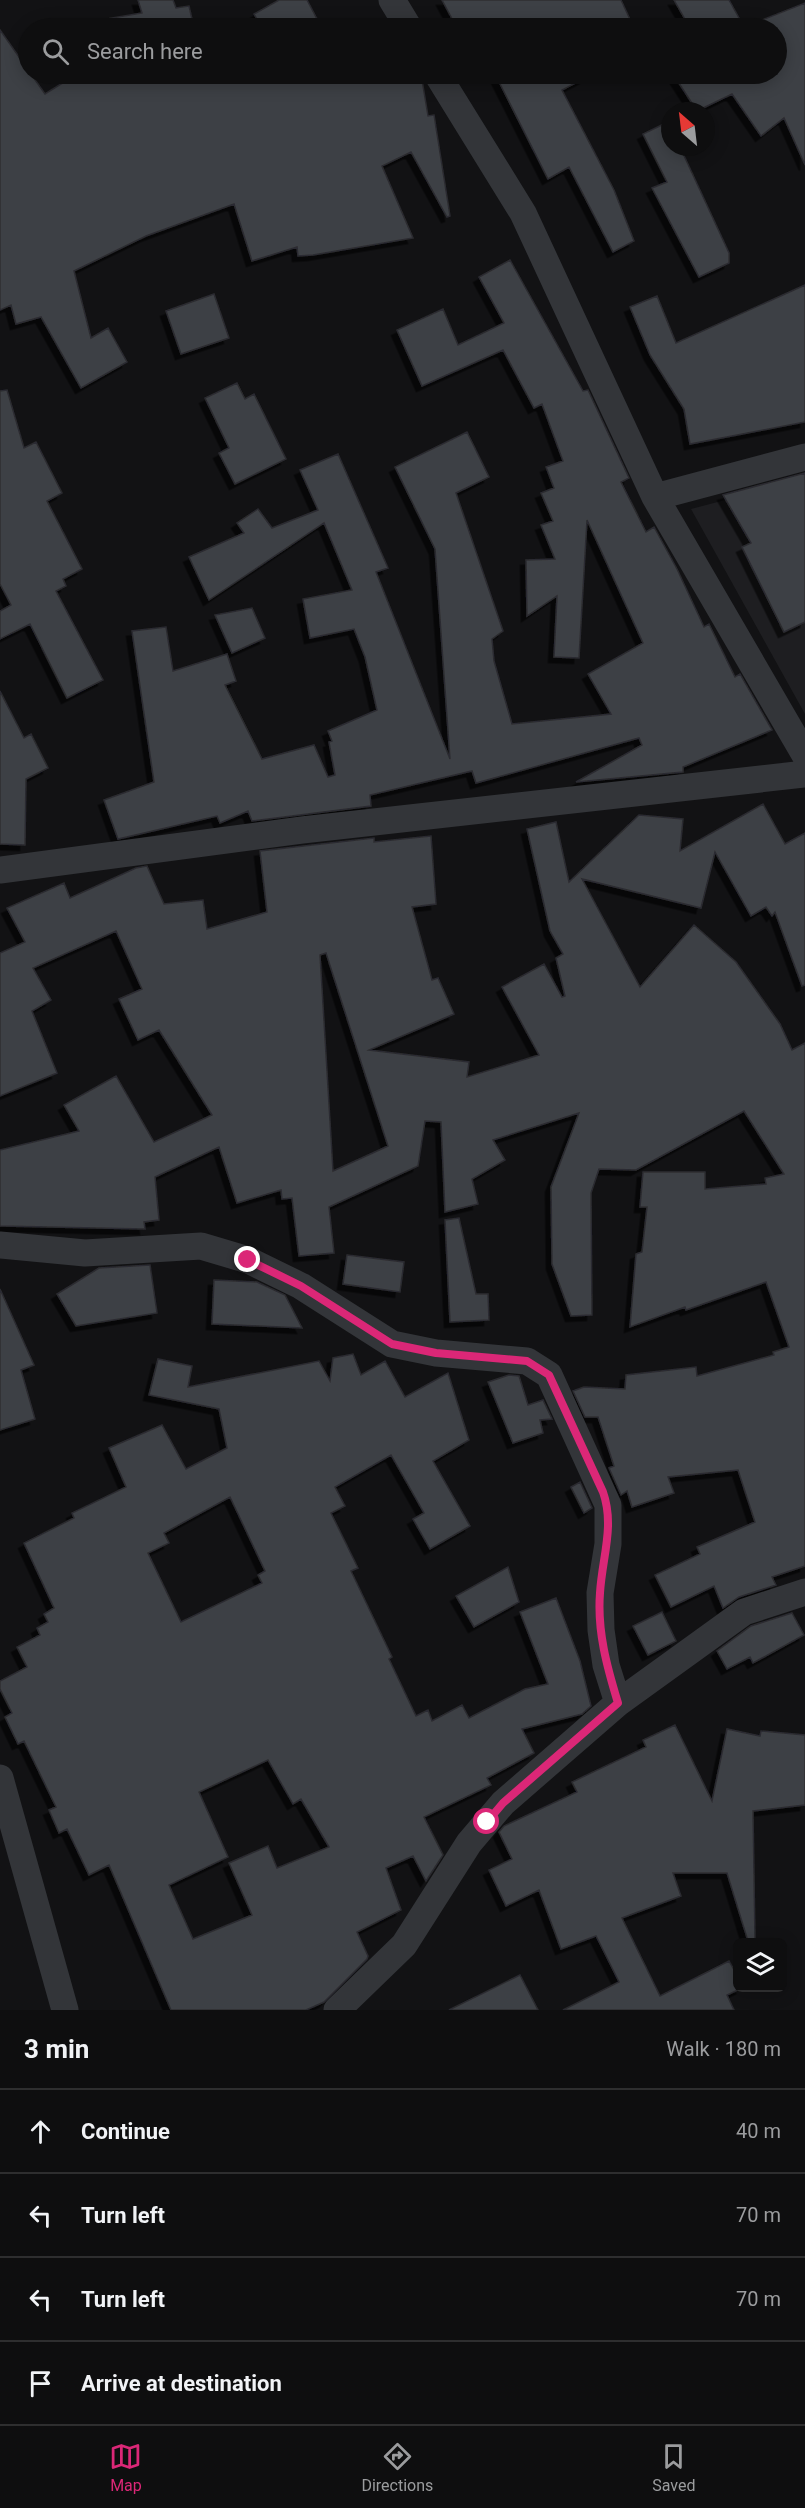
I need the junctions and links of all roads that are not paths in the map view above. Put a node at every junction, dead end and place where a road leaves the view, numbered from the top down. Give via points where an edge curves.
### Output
1 (392, 0) edge
2 (403, 18) edge
3 (443, 84) edge
4 (805, 457) edge
5 (655, 497) junction
6 (805, 754) edge
7 (805, 774) edge
8 (0, 870) edge
9 (0, 1245) edge
10 (805, 1592) edge
11 (618, 1703) junction
12 (0, 1778) edge
13 (65, 2010) edge
14 (337, 2010) edge

1 - 2 street
3 - 5 street via 523,213
4 - 5 street
5 - 6 street
7 - 8 street via 302,830
9 - 11 street via 85,1252 201,1246 248,1260 301,1286 392,1344 436,1353 527,1361 541,1367 549,1375 608,1505 608,1544 600,1593 601,1630 606,1665
10 - 11 street via 744,1612
11 - 14 street via 503,1803 469,1843 404,1945
12 - 13 street

